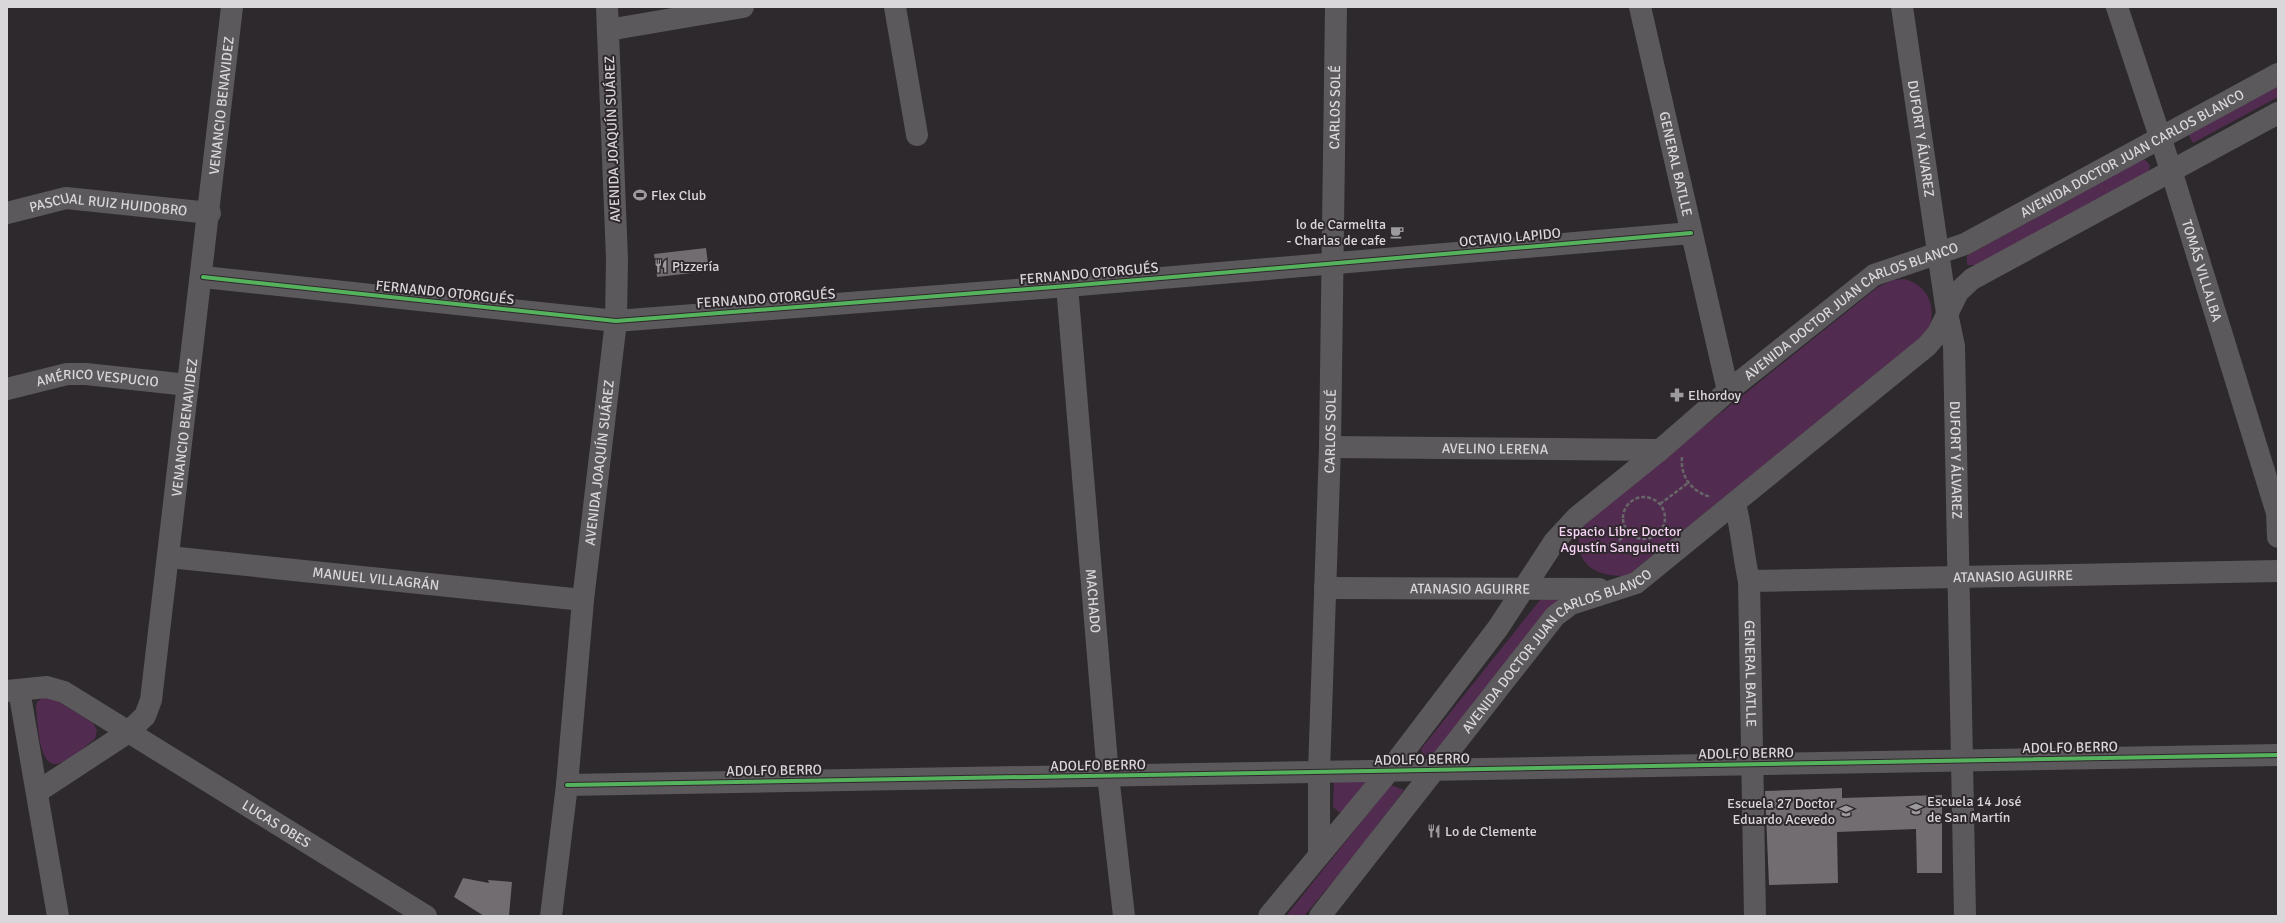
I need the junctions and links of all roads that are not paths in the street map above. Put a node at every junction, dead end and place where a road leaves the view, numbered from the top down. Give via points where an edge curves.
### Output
1 (232, 7) edge
2 (607, 7) edge
3 (743, 7) edge
4 (895, 7) edge
5 (1336, 7) edge
6 (1640, 7) edge
7 (1902, 7) edge
8 (2117, 7) edge
9 (608, 30) junction
10 (2278, 74) edge
11 (2278, 113) edge
12 (916, 136) dead end
13 (2160, 137) junction
14 (2171, 170) junction
15 (7, 213) edge
16 (210, 213) junction
17 (1691, 233) junction
18 (1940, 254) junction
19 (1331, 263) junction
20 (203, 277) junction
21 (1067, 286) junction
22 (1947, 313) junction
23 (616, 321) junction
24 (188, 385) junction
25 (7, 389) edge
26 (1728, 391) junction
27 (1330, 447) junction
28 (1660, 450) junction
29 (1735, 504) junction
30 (2278, 537) edge
31 (169, 557) junction
32 (2278, 571) edge
33 (1958, 577) junction
34 (1749, 581) junction
35 (1325, 588) junction
36 (1524, 588) junction
37 (1616, 589) junction
38 (584, 600) junction
39 (13, 690) edge
40 (127, 733) junction
41 (2278, 754) edge
42 (1962, 760) junction
43 (1752, 764) junction
44 (1389, 770) junction
45 (1436, 770) junction
46 (1319, 772) junction
47 (1108, 776) junction
48 (567, 785) junction
49 (37, 792) junction
50 (1319, 854) junction
51 (58, 916) edge
52 (426, 916) edge
53 (551, 916) edge
54 (1124, 916) edge
55 (1269, 916) edge
56 (1320, 916) edge
57 (1755, 916) edge
58 (1965, 916) edge

1 - 16 street, VENANCIO BENAVIDEZ
2 - 9 street, AVENIDA JOAQUÍN SUÁREZ
3 - 9 street
4 - 12 street
5 - 19 street, CARLOS SOLÉ
6 - 17 street, GENERAL BATLLE
7 - 18 street, DUFORT Y ÁLVAREZ
8 - 13 street, TOMÁS VILLALBA
9 - 23 street, AVENIDA JOAQUÍN SUÁREZ via 617,259
10 - 13 street, AVENIDA DOCTOR JUAN CARLOS BLANCO
11 - 14 street, AVENIDA DOCTOR JUAN CARLOS BLANCO
13 - 14 street, TOMÁS VILLALBA
13 - 18 street, AVENIDA DOCTOR JUAN CARLOS BLANCO via 1965,244
14 - 22 street, AVENIDA DOCTOR JUAN CARLOS BLANCO via 1972,279 1958,292
14 - 30 street, TOMÁS VILLALBA via 2277,513
15 - 16 street, PASCUAL RUIZ HUIDOBRO via 66,198
16 - 20 street, VENANCIO BENAVIDEZ
17 - 19 street, OCTAVIO LAPIDO
17 - 26 street, GENERAL BATLLE
18 - 22 street, DUFORT Y ÁLVAREZ
18 - 26 street, AVENIDA DOCTOR JUAN CARLOS BLANCO via 1910,261 1874,275
19 - 21 street, FERNANDO OTORGUÉS
19 - 27 street, CARLOS SOLÉ
20 - 23 street, FERNANDO OTORGUÉS
20 - 24 street, VENANCIO BENAVIDEZ
21 - 23 street, FERNANDO OTORGUÉS
21 - 47 street, MACHADO
22 - 29 street, AVENIDA DOCTOR JUAN CARLOS BLANCO via 1938,333 1927,346
22 - 33 street, DUFORT Y ÁLVAREZ via 1954,346
23 - 38 street, AVENIDA JOAQUÍN SUÁREZ
24 - 25 street, AMÉRICO VESPUCIO via 67,374
24 - 31 street, VENANCIO BENAVIDEZ
26 - 28 street, AVENIDA DOCTOR JUAN CARLOS BLANCO
27 - 28 street, AVELINO LERENA
27 - 35 street, CARLOS SOLÉ
28 - 36 street, AVENIDA DOCTOR JUAN CARLOS BLANCO via 1577,517 1554,542
29 - 34 street, GENERAL BATLLE via 1741,527 1742,554
29 - 37 street, AVENIDA DOCTOR JUAN CARLOS BLANCO via 1636,583
31 - 38 street, MANUEL VILLAGRÁN
31 - 40 street, VENANCIO BENAVIDEZ via 151,700 145,716
32 - 33 street, ATANASIO AGUIRRE
33 - 34 street, ATANASIO AGUIRRE
33 - 42 street, DUFORT Y ÁLVAREZ
34 - 43 street, GENERAL BATLLE
35 - 36 street, ATANASIO AGUIRRE
35 - 46 street, CARLOS SOLÉ
36 - 37 street, ATANASIO AGUIRRE
36 - 44 street, AVENIDA DOCTOR JUAN CARLOS BLANCO via 1498,628
37 - 45 street, AVENIDA DOCTOR JUAN CARLOS BLANCO via 1571,604 1554,616
38 - 48 street, AVENIDA JOAQUÍN SUÁREZ
39 - 40 street, LUCAS OBES via 47,687 60,691
39 - 49 street
40 - 49 street, VENANCIO BENAVIDEZ
40 - 52 street, LUCAS OBES
41 - 42 street, ADOLFO BERRO
42 - 43 street, ADOLFO BERRO
42 - 58 street, DUFORT Y ÁLVAREZ
43 - 45 street, ADOLFO BERRO
43 - 57 street, GENERAL BATLLE
44 - 45 street, ADOLFO BERRO
44 - 46 street, ADOLFO BERRO
44 - 50 street, AVENIDA DOCTOR JUAN CARLOS BLANCO
45 - 56 street, AVENIDA DOCTOR JUAN CARLOS BLANCO
46 - 47 street, ADOLFO BERRO
46 - 50 street, CARLOS SOLÉ
47 - 48 street, ADOLFO BERRO
47 - 54 street, MACHADO
48 - 53 street, AVENIDA JOAQUÍN SUÁREZ
49 - 51 street
50 - 55 street, AVENIDA DOCTOR JUAN CARLOS BLANCO

